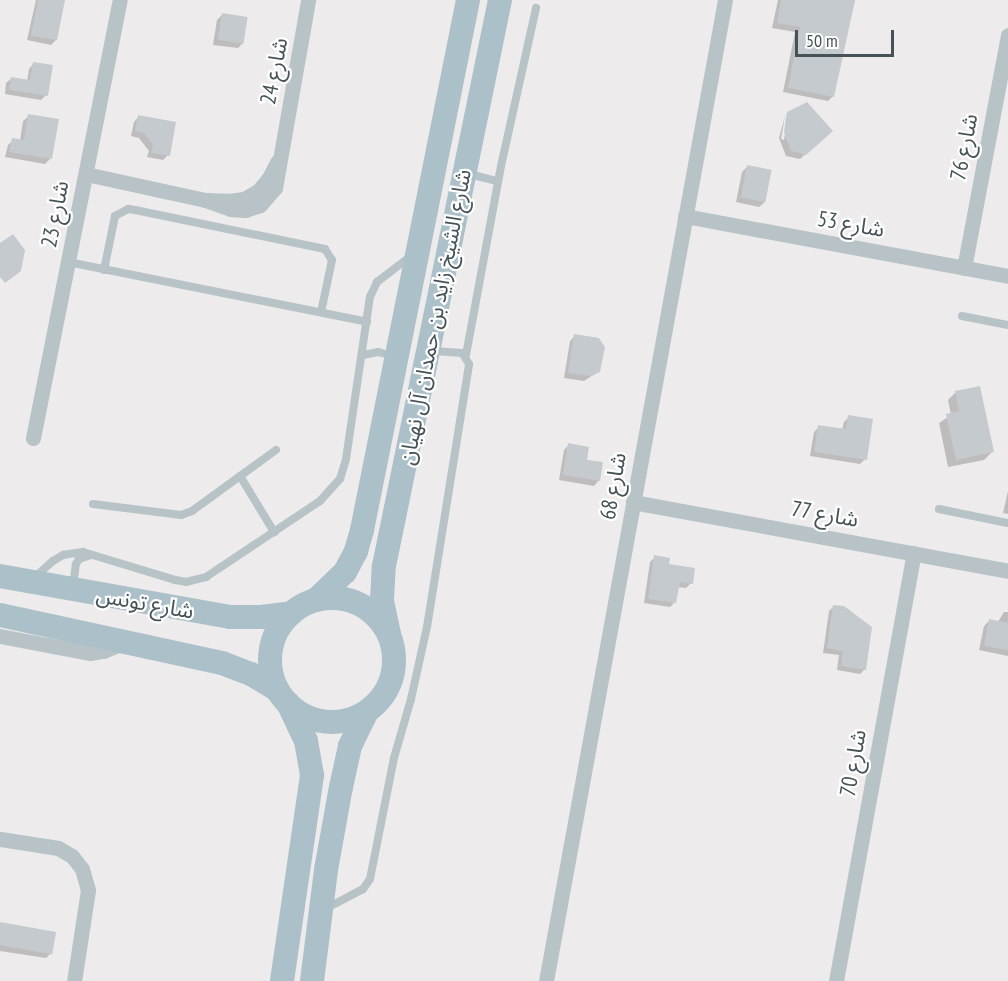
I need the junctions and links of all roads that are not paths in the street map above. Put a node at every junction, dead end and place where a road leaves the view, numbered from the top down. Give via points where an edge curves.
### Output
1 (120, 0) edge
2 (308, 0) edge
3 (468, 0) edge
4 (500, 0) edge
5 (725, 0) edge
6 (537, 8) dead end
7 (1008, 35) edge
8 (86, 174) junction
9 (464, 174) junction
10 (498, 180) junction
11 (685, 216) junction
12 (418, 248) junction
13 (68, 262) junction
14 (964, 268) junction
15 (104, 270) junction
16 (1008, 276) edge
17 (321, 312) junction
18 (962, 316) dead end
19 (367, 322) junction
20 (1008, 325) edge
21 (429, 351) junction
22 (363, 355) junction
23 (466, 355) junction
24 (396, 357) junction
25 (33, 438) dead end
26 (276, 450) dead end
27 (240, 476) junction
28 (633, 502) junction
29 (93, 504) dead end
30 (939, 509) dead end
31 (1008, 523) edge
32 (274, 532) junction
33 (914, 553) junction
34 (93, 554) junction
35 (1008, 571) edge
36 (0, 576) edge
37 (32, 582) junction
38 (73, 590) junction
39 (316, 600) junction
40 (292, 613) junction
41 (0, 615) edge
42 (389, 634) junction
43 (0, 636) edge
44 (127, 642) junction
45 (283, 696) junction
46 (366, 713) junction
47 (0, 839) edge
48 (320, 912) junction
49 (74, 981) edge
50 (282, 981) edge
51 (312, 981) edge
52 (546, 981) edge
53 (836, 981) edge

1 - 8 street, شارع 23
2 - 8 street, شارع 24 via 281,150 269,178 252,195 236,200 205,200
3 - 12 main road, شارع الشيخ زايد بن حمدان آل نهيان
4 - 9 main road, شارع الشيخ زايد بن حمدان آل نهيان
5 - 11 street, شارع 68
6 - 10 lane
7 - 14 street, شارع 76
8 - 13 street, شارع 23
9 - 10 lane
9 - 21 main road, شارع الشيخ زايد بن حمدان آل نهيان
10 - 23 lane
11 - 14 street, شارع 53
11 - 28 street, شارع 68
12 - 19 lane via 377,282 370,297
12 - 24 main road, شارع الشيخ زايد بن حمدان آل نهيان
13 - 15 lane
13 - 25 street, شارع 23
14 - 16 street, شارع 53
15 - 17 lane
15 - 17 lane via 115,216 135,210 325,249 332,260
17 - 19 lane
18 - 20 lane
19 - 22 lane
21 - 23 lane
21 - 42 main road, شارع الشيخ زايد بن حمدان آل نهيان via 383,578 382,600
22 - 24 lane via 378,351
22 - 32 lane via 340,479 320,501
23 - 48 lane via 469,368 427,627 394,758 370,879 363,889
24 - 39 main road, شارع الشيخ زايد بن حمدان آل نهيان via 356,552 345,572
26 - 27 lane
27 - 29 lane via 181,515
27 - 32 lane
28 - 33 street, شارع 77
28 - 52 street, شارع 68
30 - 31 lane
32 - 34 lane via 206,578 186,582
33 - 35 street, شارع 77
33 - 53 street, شارع 70
34 - 37 lane via 63,555 43,567
34 - 38 lane via 76,564
36 - 37 main road, شارع تونس
37 - 38 main road, شارع تونس
38 - 40 main road, شارع تونس via 231,617
39 - 40 main road
39 - 42 main road via 338,598 359,604 377,616
40 - 45 main road via 277,633 270,657 272,674
41 - 44 main road, شارع تونس
42 - 46 main road via 394,651 392,678 379,701
43 - 44 street via 90,653
44 - 45 main road, شارع تونس via 222,663 251,674
45 - 46 main road via 305,716 325,721 346,720
45 - 50 main road via 306,741 312,775
46 - 48 main road via 347,759
47 - 49 street via 29,844 73,865 83,916
48 - 51 main road

